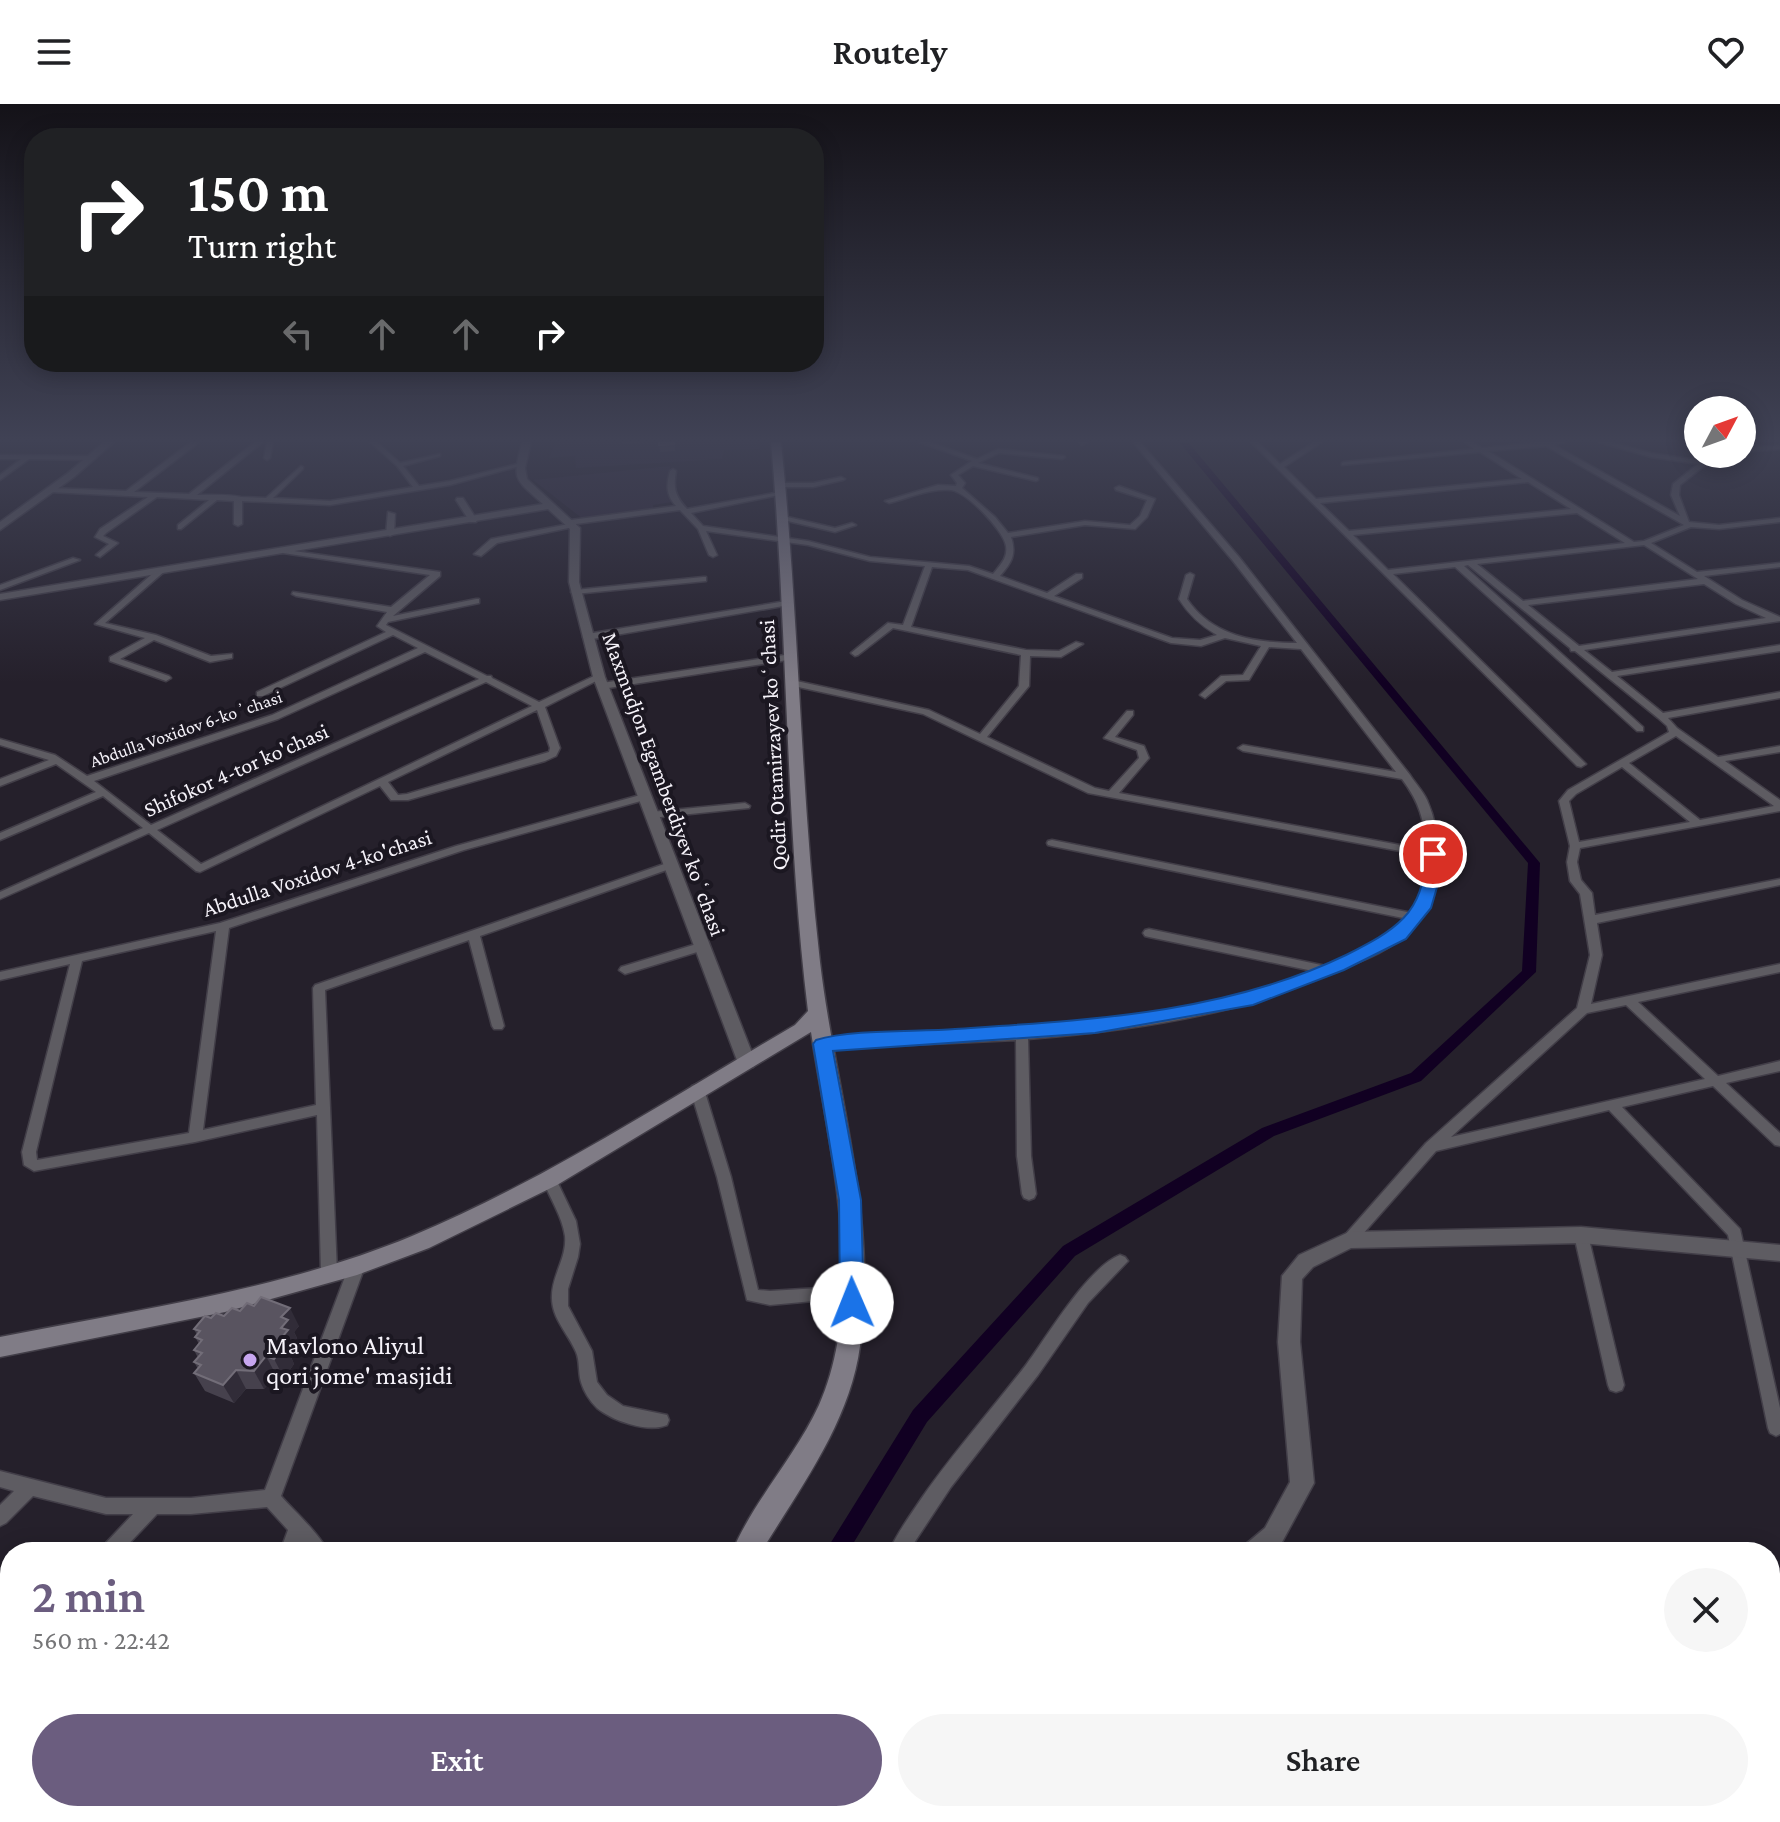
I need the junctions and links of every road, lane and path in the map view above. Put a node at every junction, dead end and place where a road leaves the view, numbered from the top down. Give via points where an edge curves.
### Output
1 (116, 522) edge
2 (187, 522) edge
3 (391, 522) edge
4 (460, 522) edge
5 (579, 522) edge
6 (696, 522) edge
7 (782, 522) edge
8 (803, 522) edge
9 (991, 522) edge
10 (1137, 522) edge
11 (1206, 522) edge
12 (1338, 522) edge
13 (1462, 522) edge
14 (1596, 522) edge
15 (1761, 522) edge
16 (572, 523) junction
17 (1688, 523) joint
18 (852, 525) dead end
19 (181, 527) dead end
20 (701, 528) junction
21 (1349, 533) junction
22 (390, 534) junction
23 (1005, 536) junction
24 (783, 540) junction
25 (1645, 543) junction
26 (1632, 544) junction
27 (283, 551) junction
28 (478, 554) dead end
29 (100, 555) dead end
30 (713, 555) dead end
31 (76, 560) dead end
32 (930, 563) junction
33 (1470, 563) junction
34 (1457, 564) junction
35 (1780, 565) edge
36 (162, 570) junction
37 (1389, 572) junction
38 (1190, 575) dead end
39 (1695, 575) junction
40 (1079, 576) dead end
41 (995, 577) junction
42 (703, 579) dead end
43 (1705, 581) junction
44 (0, 588) edge
45 (575, 592) junction
46 (296, 594) dead end
47 (1048, 596) junction
48 (0, 597) edge
49 (476, 601) dead end
50 (786, 603) junction
51 (1520, 604) junction
52 (393, 610) junction
53 (1779, 617) edge
54 (383, 621) junction
55 (906, 628) junction
56 (393, 632) junction
57 (1227, 634) junction
58 (153, 637) junction
59 (587, 637) junction
60 (1079, 644) dead end
61 (1266, 646) junction
62 (1302, 646) junction
63 (426, 648) junction
64 (1780, 648) edge
65 (1574, 649) junction
66 (855, 653) dead end
67 (1026, 653) junction
68 (229, 656) dead end
69 (791, 657) junction
70 (1609, 675) junction
71 (166, 678) dead end
72 (488, 678) junction
73 (600, 682) junction
74 (792, 683) junction
75 (260, 694) dead end
76 (1205, 695) dead end
77 (1780, 695) edge
78 (540, 706) junction
79 (1130, 713) dead end
80 (1661, 716) junction
81 (1640, 729) dead end
82 (1674, 730) junction
83 (982, 737) junction
84 (0, 742) edge
85 (1243, 748) dead end
86 (1780, 749) edge
87 (57, 760) junction
88 (1716, 760) junction
89 (1623, 763) junction
90 (1581, 764) dead end
91 (1406, 777) junction
92 (86, 780) junction
93 (0, 783) edge
94 (383, 783) junction
95 (104, 792) junction
96 (1111, 795) junction
97 (644, 797) junction
98 (745, 806) dead end
99 (1780, 807) edge
100 (651, 815) junction
101 (1698, 823) junction
102 (148, 831) junction
103 (0, 837) edge
104 (1052, 843) dead end
105 (1575, 846) junction
106 (1433, 854) junction
107 (671, 865) junction
108 (1780, 882) edge
109 (0, 896) edge
110 (1415, 917) junction
111 (1591, 920) junction
112 (223, 926) junction
113 (1149, 933) dead end
114 (474, 935) junction
115 (703, 946) junction
116 (77, 959) junction
117 (1780, 968) edge
118 (625, 970) dead end
119 (1326, 970) junction
120 (0, 976) edge
121 (1629, 1001) junction
122 (1583, 1010) junction
123 (818, 1011) junction
124 (498, 1026) dead end
125 (1022, 1034) junction
126 (822, 1044) junction
127 (747, 1063) junction
128 (1780, 1066) edge
129 (1716, 1081) junction
130 (697, 1089) junction
131 (1612, 1105) junction
132 (321, 1109) junction
133 (195, 1137) junction
134 (1780, 1141) edge
135 (1431, 1147) junction
136 (549, 1179) junction
137 (1029, 1194) dead end
138 (1581, 1235) junction
139 (1349, 1240) junction
140 (1739, 1247) junction
141 (1780, 1253) edge
142 (1120, 1261) dead end
143 (357, 1266) junction
144 (329, 1272) junction
145 (852, 1292) junction
146 (0, 1347) edge
147 (1616, 1385) dead end
148 (661, 1420) dead end
149 (1776, 1428) dead end
150 (0, 1479) edge
151 (31, 1486) junction
152 (271, 1498) junction
153 (152, 1507) junction
154 (0, 1517) edge
155 (298, 1526) junction
156 (119, 1542) edge
157 (292, 1542) edge
158 (311, 1542) edge
159 (752, 1542) edge
160 (904, 1542) edge
161 (1266, 1542) edge

1 - 29 street via 99,537 114,543
2 - 19 street
3 - 22 street
4 - 22 street
5 - 16 street
6 - 20 street
7 - 24 main road, Qodir Otamirzayev koʻchasi
8 - 18 street via 835,530
9 - 23 street
10 - 23 street via 1132,527 1085,523
11 - 62 street
12 - 21 street
13 - 21 street
14 - 26 street
15 - 17 street via 1719,527
16 - 28 street via 498,540
16 - 45 street, Maxmudjon Egamberdiyev koʻchasi
17 - 25 street
20 - 24 street
20 - 30 street
21 - 37 street
22 - 27 street
23 - 41 street via 1011,553
24 - 32 street via 870,559
24 - 50 main road, Qodir Otamirzayev koʻchasi
25 - 26 street
25 - 39 street
26 - 33 street
27 - 36 street
27 - 52 street via 437,574
31 - 44 street
32 - 41 street
32 - 55 street
33 - 34 street
33 - 51 street
34 - 37 street
34 - 81 street
35 - 39 street
36 - 48 street
36 - 58 street via 99,624
37 - 90 street
38 - 57 street via 1184,603
39 - 43 street
40 - 47 street
41 - 47 street
42 - 45 street
43 - 51 street
43 - 53 street via 1762,614
45 - 59 street, Maxmudjon Egamberdiyev koʻchasi
46 - 52 street
47 - 57 street via 1158,638 1201,643
49 - 54 street
50 - 59 street
50 - 69 main road, Qodir Otamirzayev koʻchasi
51 - 65 street
52 - 54 street
53 - 65 street
54 - 56 street via 381,626
55 - 66 street via 887,626
55 - 67 street
56 - 63 street
56 - 75 street
57 - 61 street
58 - 68 street via 210,659
58 - 71 street via 113,659
59 - 73 street, Maxmudjon Egamberdiyev koʻchasi
60 - 67 street via 1061,654
61 - 62 street
61 - 76 street via 1246,678 1224,678
62 - 91 street
63 - 72 street
63 - 92 street, Abdulla Voxidov 6-koʼchasi via 275,717
64 - 70 street
65 - 70 street
67 - 83 street via 1024,686
69 - 73 street
69 - 74 main road, Qodir Otamirzayev koʻchasi
70 - 80 street
72 - 78 street
72 - 102 street, Shifokor 4-tor ko'chasi
73 - 78 street
73 - 97 street, Maxmudjon Egamberdiyev koʻchasi
74 - 83 street via 926,712
74 - 123 main road, Qodir Otamirzayev koʻchasi via 799,846
77 - 80 street
78 - 94 street
78 - 94 street via 555,748 547,757 401,798
79 - 96 street via 1109,738 1141,748 1144,758
80 - 82 street
82 - 88 street
82 - 89 street
83 - 96 street via 1079,786
84 - 87 street
85 - 91 street
86 - 88 street
87 - 92 street
87 - 93 street
88 - 99 street
89 - 101 street
89 - 105 street via 1566,796
91 - 106 street via 1426,810
92 - 95 street
94 - 102 street via 200,869
95 - 102 street
95 - 103 street
96 - 106 street
97 - 100 street, Maxmudjon Egamberdiyev koʻchasi
97 - 112 street, Abdulla Voxidov 4-ko'chasi via 460,848
98 - 100 street
99 - 101 street
100 - 107 street, Maxmudjon Egamberdiyev koʻchasi
101 - 105 street
102 - 109 street, Shifokor 4-tor ko'chasi
104 - 110 street
105 - 111 street via 1575,878 1586,893
106 - 110 street via 1423,908
107 - 114 street
107 - 115 street, Maxmudjon Egamberdiyev koʻchasi
108 - 111 street
110 - 119 street via 1399,935
111 - 122 street via 1594,967
112 - 116 street, Abdulla Voxidov 4-ko'chasi
112 - 133 street
113 - 119 street
114 - 124 street
114 - 132 street via 320,986
115 - 118 street
115 - 127 street, Maxmudjon Egamberdiyev koʻchasi
116 - 120 street, Abdulla Voxidov 4-ko'chasi
116 - 133 street via 29,1161 42,1166
117 - 121 street
119 - 125 street via 1247,1001 1161,1018
121 - 122 street
121 - 129 street
122 - 135 street
123 - 126 main road, Qodir Otamirzayev koʻchasi
123 - 127 main road via 802,1030
125 - 126 street
125 - 137 street
126 - 145 main road, Qodir Otamirzayev koʻchasi via 850,1200
127 - 130 main road
128 - 129 street
129 - 131 street
129 - 134 street
130 - 136 main road
130 - 145 street via 752,1295
131 - 135 street
131 - 140 street via 1731,1228
132 - 133 street
132 - 144 street
135 - 139 street
136 - 143 main road via 421,1242
136 - 148 street via 572,1233 561,1310 584,1351 590,1383 615,1410 637,1419
138 - 139 street
138 - 140 street
138 - 147 street
139 - 161 street via 1306,1261 1292,1276 1289,1342 1302,1483
140 - 141 street
140 - 149 street
142 - 160 street via 1072,1312 943,1479
143 - 144 main road
143 - 152 street
144 - 146 main road via 225,1302
145 - 159 main road, Qodir Otamirzayev koʻchasi via 843,1371 827,1414
150 - 151 street
151 - 153 street via 106,1506
151 - 154 street
152 - 153 street
152 - 155 street
153 - 156 street
155 - 157 street
155 - 158 street

